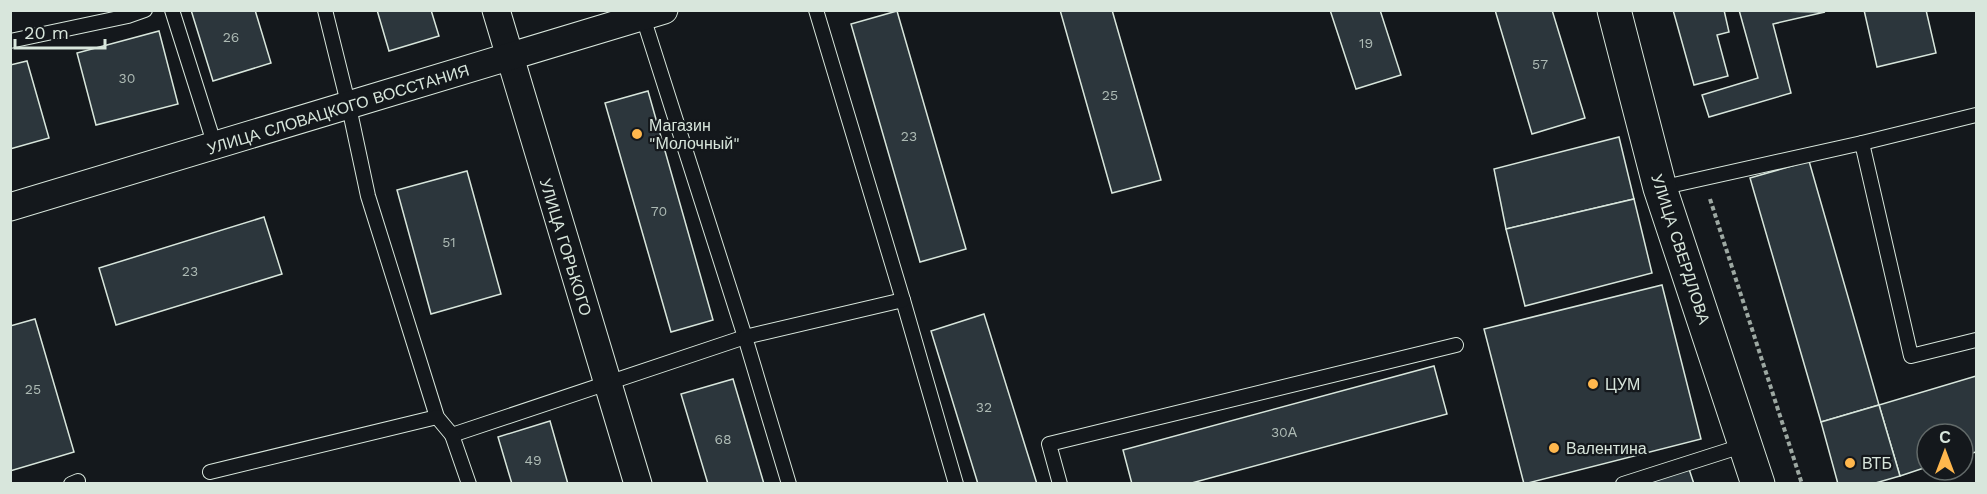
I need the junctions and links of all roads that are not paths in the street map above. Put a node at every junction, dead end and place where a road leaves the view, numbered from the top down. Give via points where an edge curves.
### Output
1 (145, 10) edge
2 (172, 10) edge
3 (325, 10) edge
4 (496, 10) edge
5 (816, 10) edge
6 (1614, 10) edge
7 (649, 13) edge
8 (10, 40) edge
9 (510, 57) junction
10 (349, 106) junction
11 (1977, 115) edge
12 (1862, 143) junction
13 (215, 146) junction
14 (1660, 188) junction
15 (10, 207) edge
16 (903, 300) junction
17 (745, 337) junction
18 (1977, 340) edge
19 (1456, 345) dead end
20 (607, 384) junction
21 (437, 417) junction
22 (452, 435) junction
23 (1745, 445) junction
24 (210, 472) dead end
25 (469, 483) edge
26 (638, 483) edge
27 (789, 483) edge
28 (956, 483) edge
29 (1060, 483) edge
30 (1623, 483) edge
31 (1758, 483) edge

1 - 8 lane
2 - 13 lane
3 - 10 lane
4 - 9 street, УЛИЦА ГОРЬКОГО
5 - 16 lane
6 - 14 main road, УЛИЦА СВЕРДЛОВА
7 - 9 street, УЛИЦА СЛОВАЦКОГО ВОССТАНИЯ
7 - 17 lane
9 - 10 street, УЛИЦА СЛОВАЦКОГО ВОССТАНИЯ
9 - 20 street, УЛИЦА ГОРЬКОГО
10 - 13 street, УЛИЦА СЛОВАЦКОГО ВОССТАНИЯ
10 - 21 lane via 368,196
11 - 12 lane
12 - 14 lane
12 - 18 lane via 1911,356
13 - 15 street, УЛИЦА СЛОВАЦКОГО ВОССТАНИЯ
14 - 23 main road, УЛИЦА СВЕРДЛОВА
16 - 17 lane
16 - 28 lane
17 - 20 lane
17 - 27 lane
19 - 29 lane via 1049,444
20 - 22 lane
20 - 26 street, УЛИЦА ГОРЬКОГО
21 - 22 lane
21 - 24 lane
22 - 25 lane
23 - 30 lane
23 - 31 main road, УЛИЦА СВЕРДЛОВА

